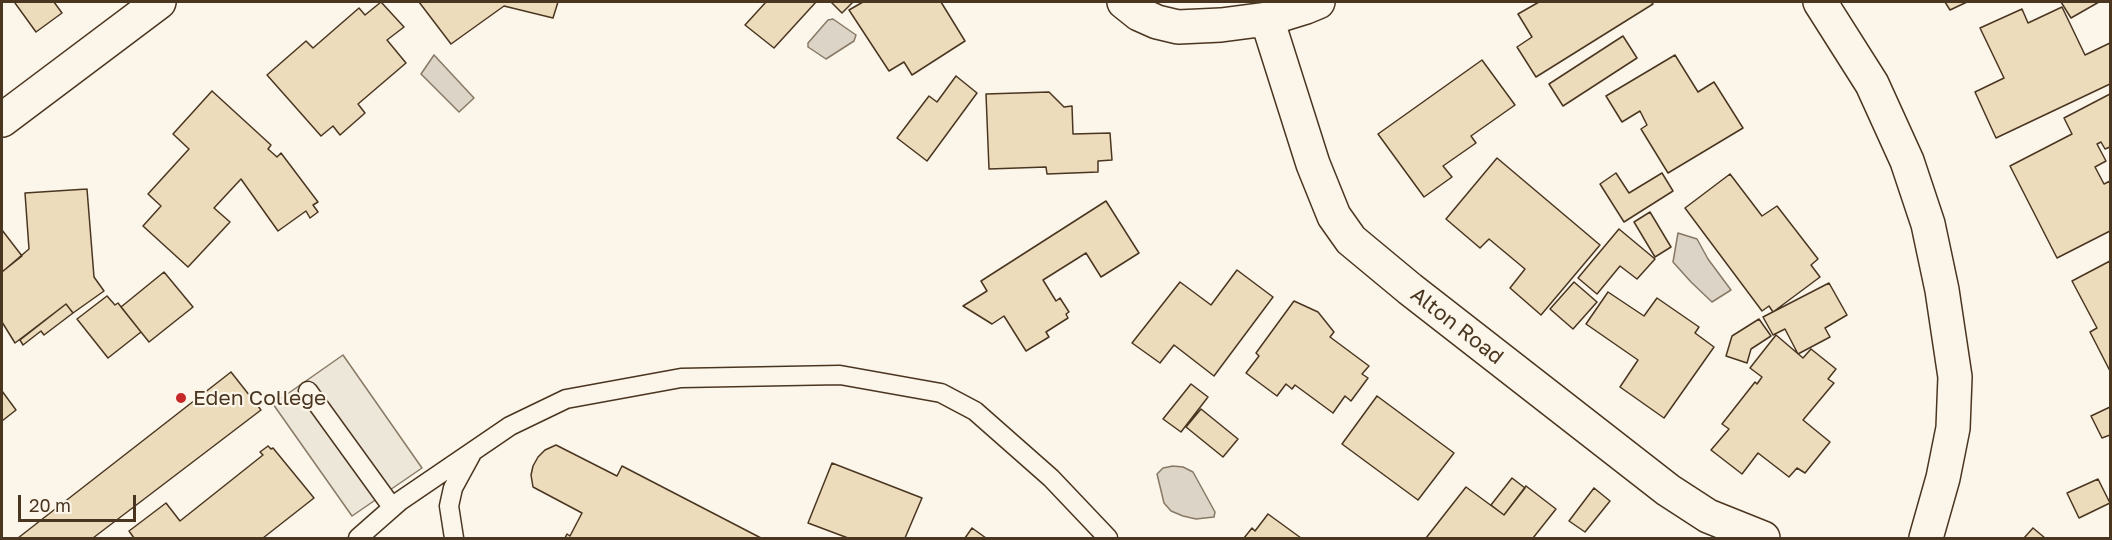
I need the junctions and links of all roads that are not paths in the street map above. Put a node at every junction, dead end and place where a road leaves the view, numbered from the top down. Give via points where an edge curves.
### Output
1 (159, 2) edge
2 (1124, 2) edge
3 (1318, 2) edge
4 (1820, 2) edge
5 (1267, 19) junction
6 (2, 120) edge
7 (308, 391) dead end
8 (473, 450) junction
9 (392, 507) junction
10 (358, 538) edge
11 (454, 538) edge
12 (1108, 538) edge
13 (1763, 538) edge
14 (1926, 538) edge

1 - 6 street
2 - 5 street via 1139,14 1178,27
3 - 5 street
4 - 14 street via 1872,84 1907,161 1928,224 1942,290 1955,377 1953,428
5 - 13 street, Alton Road via 1313,164 1335,216 1351,240 1668,490 1708,516
7 - 9 lane
8 - 9 lane
8 - 11 lane via 453,488 449,506
8 - 12 lane via 510,426 566,399 681,378 840,375 940,393 975,411 1051,478
9 - 10 lane

